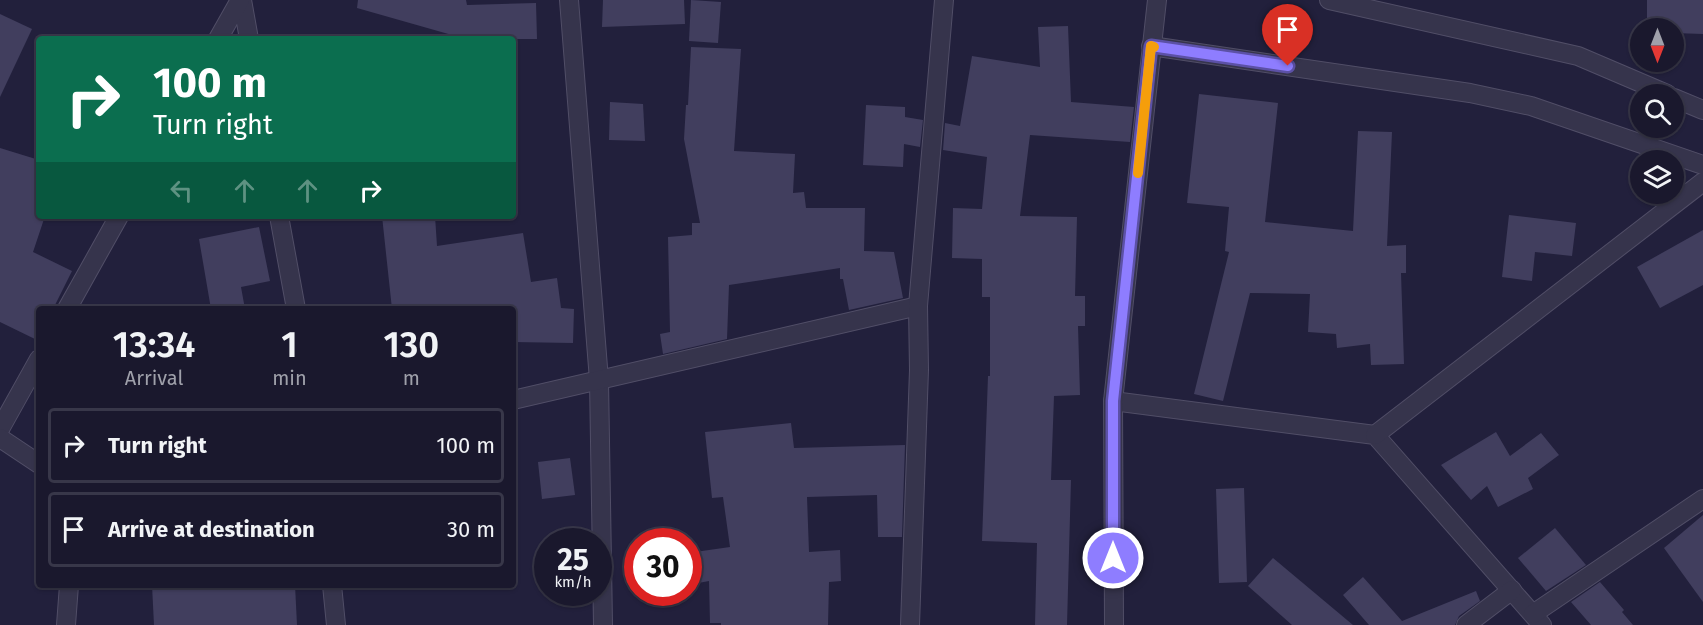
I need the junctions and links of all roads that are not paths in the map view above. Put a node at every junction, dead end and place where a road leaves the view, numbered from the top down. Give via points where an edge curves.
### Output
1 (241, 0) edge
2 (569, 0) edge
3 (944, 0) edge
4 (1156, 0) edge
5 (1329, 0) edge
6 (220, 36) edge
7 (248, 36) edge
8 (1151, 46) junction
9 (1644, 84) edge
10 (1684, 102) edge
11 (1703, 110) edge
12 (1703, 165) edge
13 (1703, 182) edge
14 (117, 219) edge
15 (280, 219) edge
16 (69, 306) edge
17 (295, 306) edge
18 (918, 306) junction
19 (36, 364) edge
20 (599, 380) junction
21 (516, 399) edge
22 (1113, 401) junction
23 (0, 429) edge
24 (1375, 435) junction
25 (0, 438) edge
26 (36, 462) edge
27 (1703, 499) edge
28 (69, 588) edge
29 (332, 588) edge
30 (1512, 590) junction
31 (1538, 620) edge
32 (66, 625) edge
33 (336, 625) edge
34 (603, 625) edge
35 (910, 625) edge
36 (1114, 625) edge
37 (1466, 625) edge

1 - 6 street
1 - 7 street
2 - 20 street
3 - 18 street
4 - 8 street
5 - 9 street via 1578,56
8 - 12 street via 1470,93 1531,106
8 - 22 street
10 - 11 street
13 - 24 street
14 - 16 street
15 - 17 street
18 - 20 street
18 - 35 street
19 - 23 street
20 - 21 street
20 - 34 street
22 - 24 street
22 - 36 street
24 - 30 street
25 - 26 street
27 - 31 street
28 - 32 street
29 - 33 street
30 - 31 street
30 - 37 street

